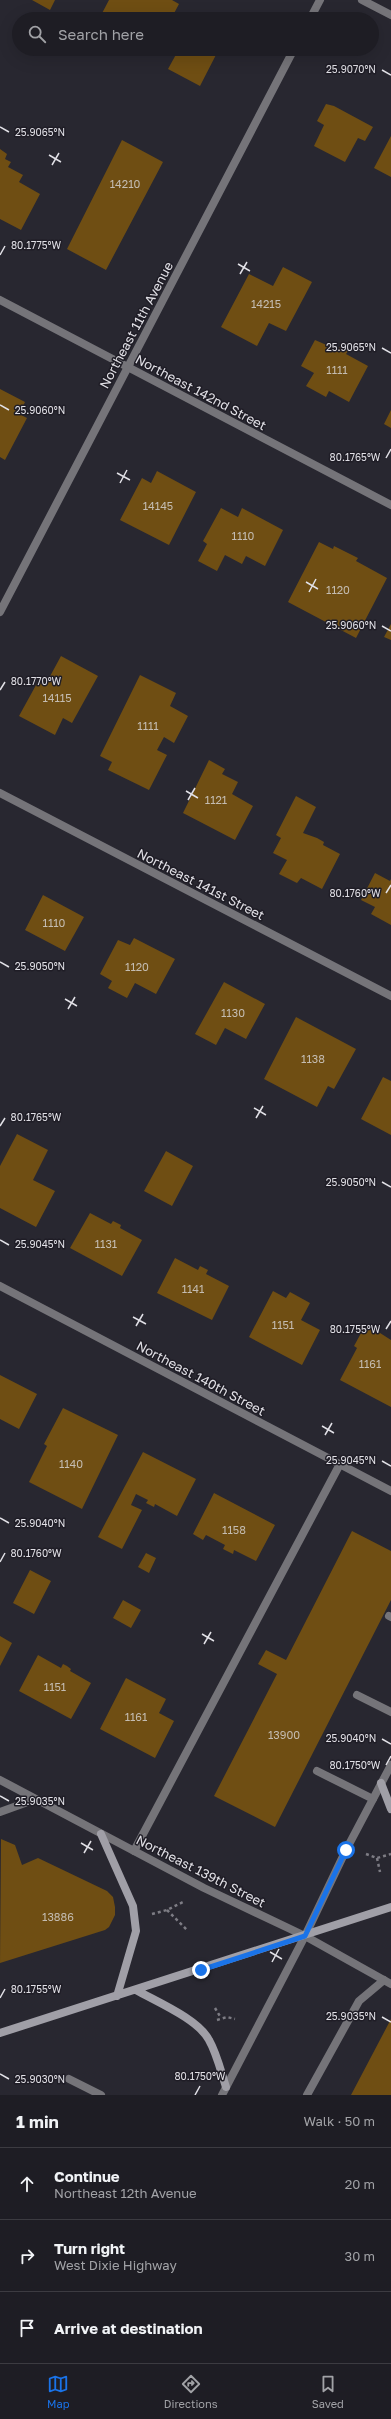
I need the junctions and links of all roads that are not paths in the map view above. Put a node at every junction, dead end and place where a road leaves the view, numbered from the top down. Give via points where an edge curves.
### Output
1 (320, 0) edge
2 (362, 0) edge
3 (314, 12) edge
4 (391, 15) edge
5 (290, 56) edge
6 (0, 300) edge
7 (128, 367) junction
8 (391, 505) edge
9 (0, 612) edge
10 (0, 793) edge
11 (391, 996) edge
12 (0, 1286) edge
13 (340, 1464) junction
14 (391, 1491) edge
15 (357, 1695) dead end
16 (391, 1712) edge
17 (391, 1765) edge
18 (317, 1771) dead end
19 (0, 1780) edge
20 (382, 1783) junction
21 (36, 1799) junction
22 (373, 1799) junction
23 (391, 1809) edge
24 (0, 1812) edge
25 (102, 1834) junction
26 (134, 1852) junction
27 (391, 1907) edge
28 (305, 1936) junction
29 (387, 1982) edge
30 (136, 1990) junction
31 (117, 1996) junction
32 (0, 2033) edge
33 (69, 2079) dead end
34 (226, 2087) junction
35 (101, 2095) edge
36 (222, 2095) edge
37 (308, 2095) edge

1 - 3 street
2 - 4 street
5 - 7 street, Northeast 11th Avenue
6 - 7 street, Northeast 142nd Street
7 - 8 street, Northeast 142nd Street
7 - 9 street, Northeast 11th Avenue
10 - 11 street, Northeast 141st Street
12 - 13 street, Northeast 140th Street
13 - 14 street, Northeast 140th Street
13 - 26 street
15 - 16 street
17 - 20 street
18 - 22 street
19 - 21 street, Northeast 139th Street
20 - 22 street
20 - 23 main road
21 - 24 street
21 - 25 street, Northeast 139th Street
22 - 28 street
25 - 26 street, Northeast 139th Street
25 - 31 main road via 133,1906 135,1919 136,1931
26 - 28 street, Northeast 139th Street
27 - 28 main road
28 - 29 street, Northeast 139th Street
28 - 30 main road
28 - 34 street
29 - 37 street via 359,2000
30 - 31 main road
30 - 34 main road via 203,2031 213,2048
31 - 32 main road
33 - 35 street
34 - 36 street

